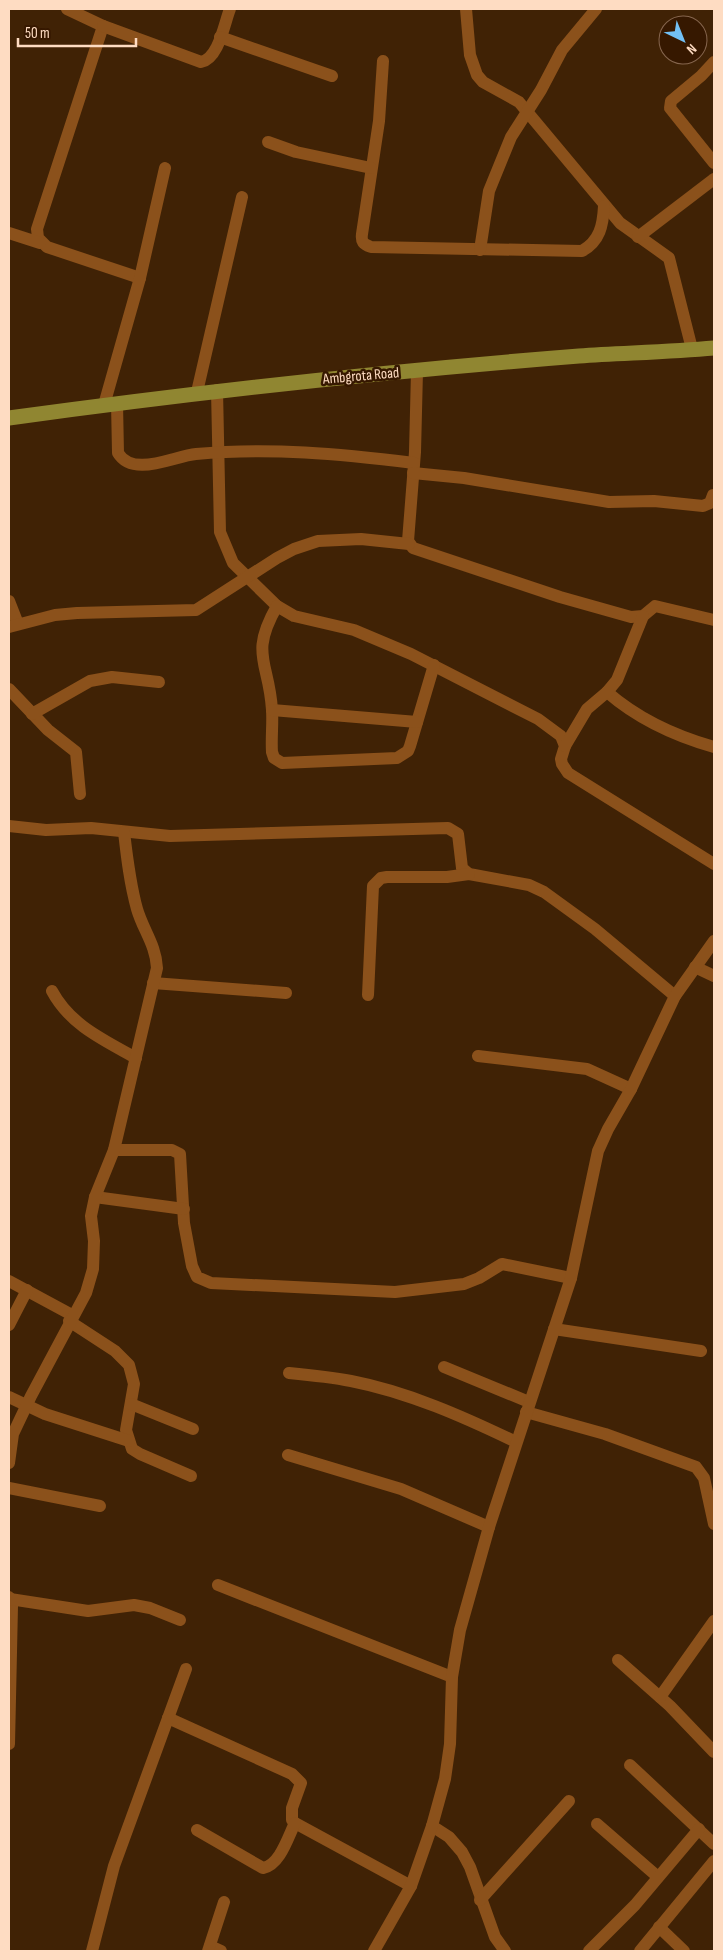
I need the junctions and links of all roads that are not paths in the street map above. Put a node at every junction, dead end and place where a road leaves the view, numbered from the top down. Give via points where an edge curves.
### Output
1 (67, 9) edge
2 (230, 9) edge
3 (466, 9) edge
4 (596, 9) edge
5 (103, 26) junction
6 (220, 37) junction
7 (383, 61) dead end
8 (714, 62) edge
9 (332, 76) dead end
10 (526, 110) junction
11 (268, 142) dead end
12 (714, 163) edge
13 (165, 168) dead end
14 (372, 168) junction
15 (714, 179) edge
16 (242, 197) dead end
17 (604, 206) junction
18 (9, 233) edge
19 (638, 237) junction
20 (40, 243) junction
21 (480, 250) junction
22 (140, 278) junction
23 (714, 348) edge
24 (692, 349) junction
25 (417, 371) junction
26 (217, 390) junction
27 (197, 392) junction
28 (111, 404) junction
29 (9, 418) edge
30 (218, 452) junction
31 (414, 468) junction
32 (713, 494) edge
33 (409, 544) junction
34 (248, 578) junction
35 (9, 601) edge
36 (277, 606) junction
37 (642, 616) junction
38 (714, 620) edge
39 (13, 626) edge
40 (434, 665) junction
41 (159, 682) dead end
42 (9, 690) edge
43 (607, 692) junction
44 (272, 710) junction
45 (32, 714) junction
46 (417, 722) junction
47 (565, 746) junction
48 (714, 748) edge
49 (80, 794) dead end
50 (9, 826) edge
51 (124, 832) junction
52 (714, 864) edge
53 (469, 874) junction
54 (714, 941) edge
55 (695, 967) junction
56 (714, 976) edge
57 (153, 983) junction
58 (52, 991) dead end
59 (286, 993) dead end
60 (368, 995) dead end
61 (675, 996) junction
62 (478, 1056) dead end
63 (136, 1058) junction
64 (631, 1089) junction
65 (114, 1150) junction
66 (94, 1197) junction
67 (184, 1209) junction
68 (571, 1278) junction
69 (9, 1281) edge
70 (27, 1290) junction
71 (71, 1318) junction
72 (9, 1325) edge
73 (554, 1329) junction
74 (701, 1351) dead end
75 (444, 1368) dead end
76 (289, 1373) dead end
77 (9, 1397) edge
78 (131, 1404) junction
79 (26, 1406) junction
80 (528, 1407) junction
81 (193, 1429) dead end
82 (129, 1441) junction
83 (516, 1442) junction
84 (10, 1447) edge
85 (288, 1455) dead end
86 (9, 1464) edge
87 (191, 1476) dead end
88 (9, 1488) edge
89 (100, 1506) dead end
90 (714, 1524) edge
91 (490, 1527) junction
92 (218, 1585) dead end
93 (9, 1598) edge
94 (180, 1620) dead end
95 (714, 1621) edge
96 (10, 1636) edge
97 (618, 1660) dead end
98 (186, 1669) dead end
99 (452, 1677) junction
100 (660, 1697) junction
101 (168, 1718) junction
102 (9, 1727) edge
103 (9, 1744) edge
104 (714, 1752) edge
105 (630, 1765) dead end
106 (569, 1801) dead end
107 (294, 1823) junction
108 (597, 1824) dead end
109 (432, 1826) junction
110 (699, 1829) junction
111 (198, 1830) dead end
112 (714, 1844) edge
113 (714, 1861) edge
114 (658, 1877) junction
115 (411, 1886) junction
116 (480, 1900) junction
117 (224, 1902) dead end
118 (659, 1927) junction
119 (213, 1949) edge
120 (92, 1951) edge
121 (374, 1951) edge
122 (505, 1951) edge
123 (589, 1951) edge
124 (640, 1951) edge
125 (684, 1951) edge

1 - 5 street
2 - 6 street
3 - 10 street via 470,54 477,75 483,82 511,96
4 - 10 street via 562,50
5 - 6 street via 201,62 213,54
5 - 20 street via 37,229
6 - 9 street
7 - 14 street
8 - 12 street via 671,101 670,108
10 - 17 street
10 - 21 street via 511,137 489,192
11 - 14 street via 296,152
13 - 22 street
14 - 21 street via 361,240 364,245
15 - 19 street
16 - 27 street
17 - 19 street
17 - 21 street via 600,233 582,251
18 - 20 street
19 - 24 street via 669,258
20 - 22 street
22 - 28 street
23 - 24 main road, Ambgrota Road
24 - 25 main road, Ambgrota Road
25 - 26 main road, Ambgrota Road
25 - 31 street
26 - 27 main road, Ambgrota Road
26 - 30 street
27 - 28 main road, Ambgrota Road
28 - 29 main road, Ambgrota Road
28 - 30 street via 118,453 127,462 150,464 191,454
30 - 31 street via 319,452
30 - 34 street via 220,532 233,563
31 - 32 street via 608,502 654,501 703,506 710,503
31 - 33 street
33 - 34 street via 361,539 318,541 285,554
33 - 37 street via 423,552 560,597 631,617
34 - 36 street
34 - 39 street via 196,610 77,613
35 - 39 street
36 - 40 street via 301,619 354,630
36 - 44 street via 266,627 261,653
37 - 38 street via 655,606
37 - 43 street via 624,666
40 - 46 street
40 - 47 street via 538,719 561,736
41 - 45 street via 112,677 90,681
42 - 45 street
43 - 47 street via 587,709
43 - 48 street via 651,723
44 - 46 street
44 - 46 street via 272,752 277,762 288,764 397,758 408,751
45 - 49 street via 76,752
47 - 52 street via 562,764 573,777
50 - 51 street
51 - 53 street via 216,836 448,828 458,834 462,868
51 - 57 street via 128,869 138,911 156,955
53 - 60 street via 387,877 373,886
53 - 61 street via 528,885 544,892 595,929
54 - 55 street
55 - 56 street
55 - 61 street
57 - 59 street
57 - 63 street
58 - 63 street via 75,1021
61 - 64 street
62 - 64 street via 587,1069
63 - 65 street
64 - 68 street via 598,1151
65 - 66 street
65 - 67 street via 177,1151 182,1160
66 - 67 street
66 - 71 street via 91,1216 93,1269 86,1293
67 - 68 street via 194,1273 197,1278 211,1283 395,1292 464,1284 502,1264
68 - 73 street
69 - 70 street
70 - 71 street
70 - 72 street
71 - 78 street via 129,1365 134,1384
71 - 79 street
73 - 74 street
73 - 80 street
75 - 80 street
76 - 83 street via 352,1381 424,1402
77 - 79 street
78 - 81 street
78 - 82 street via 126,1430
79 - 82 street
79 - 84 street
80 - 83 street
80 - 90 street via 696,1467 704,1478
82 - 87 street via 132,1449 140,1454
83 - 91 street
84 - 86 street
85 - 91 street via 401,1489
88 - 89 street
91 - 99 street via 460,1630
92 - 99 street
93 - 94 street via 88,1611 134,1605
93 - 96 street via 12,1606
95 - 100 street
96 - 102 street
97 - 100 street
98 - 101 street
99 - 109 street via 450,1744 445,1779
100 - 104 street
101 - 107 street via 297,1778 301,1788 292,1808
101 - 120 street via 114,1866
102 - 103 street
105 - 110 street
106 - 116 street
107 - 111 street via 277,1858 263,1868
107 - 115 street
108 - 114 street
109 - 115 street
109 - 116 street via 449,1837 462,1852
110 - 112 street
110 - 114 street
113 - 118 street
114 - 123 street
115 - 121 street
116 - 122 street via 495,1937
117 - 119 street
118 - 124 street
118 - 125 street

